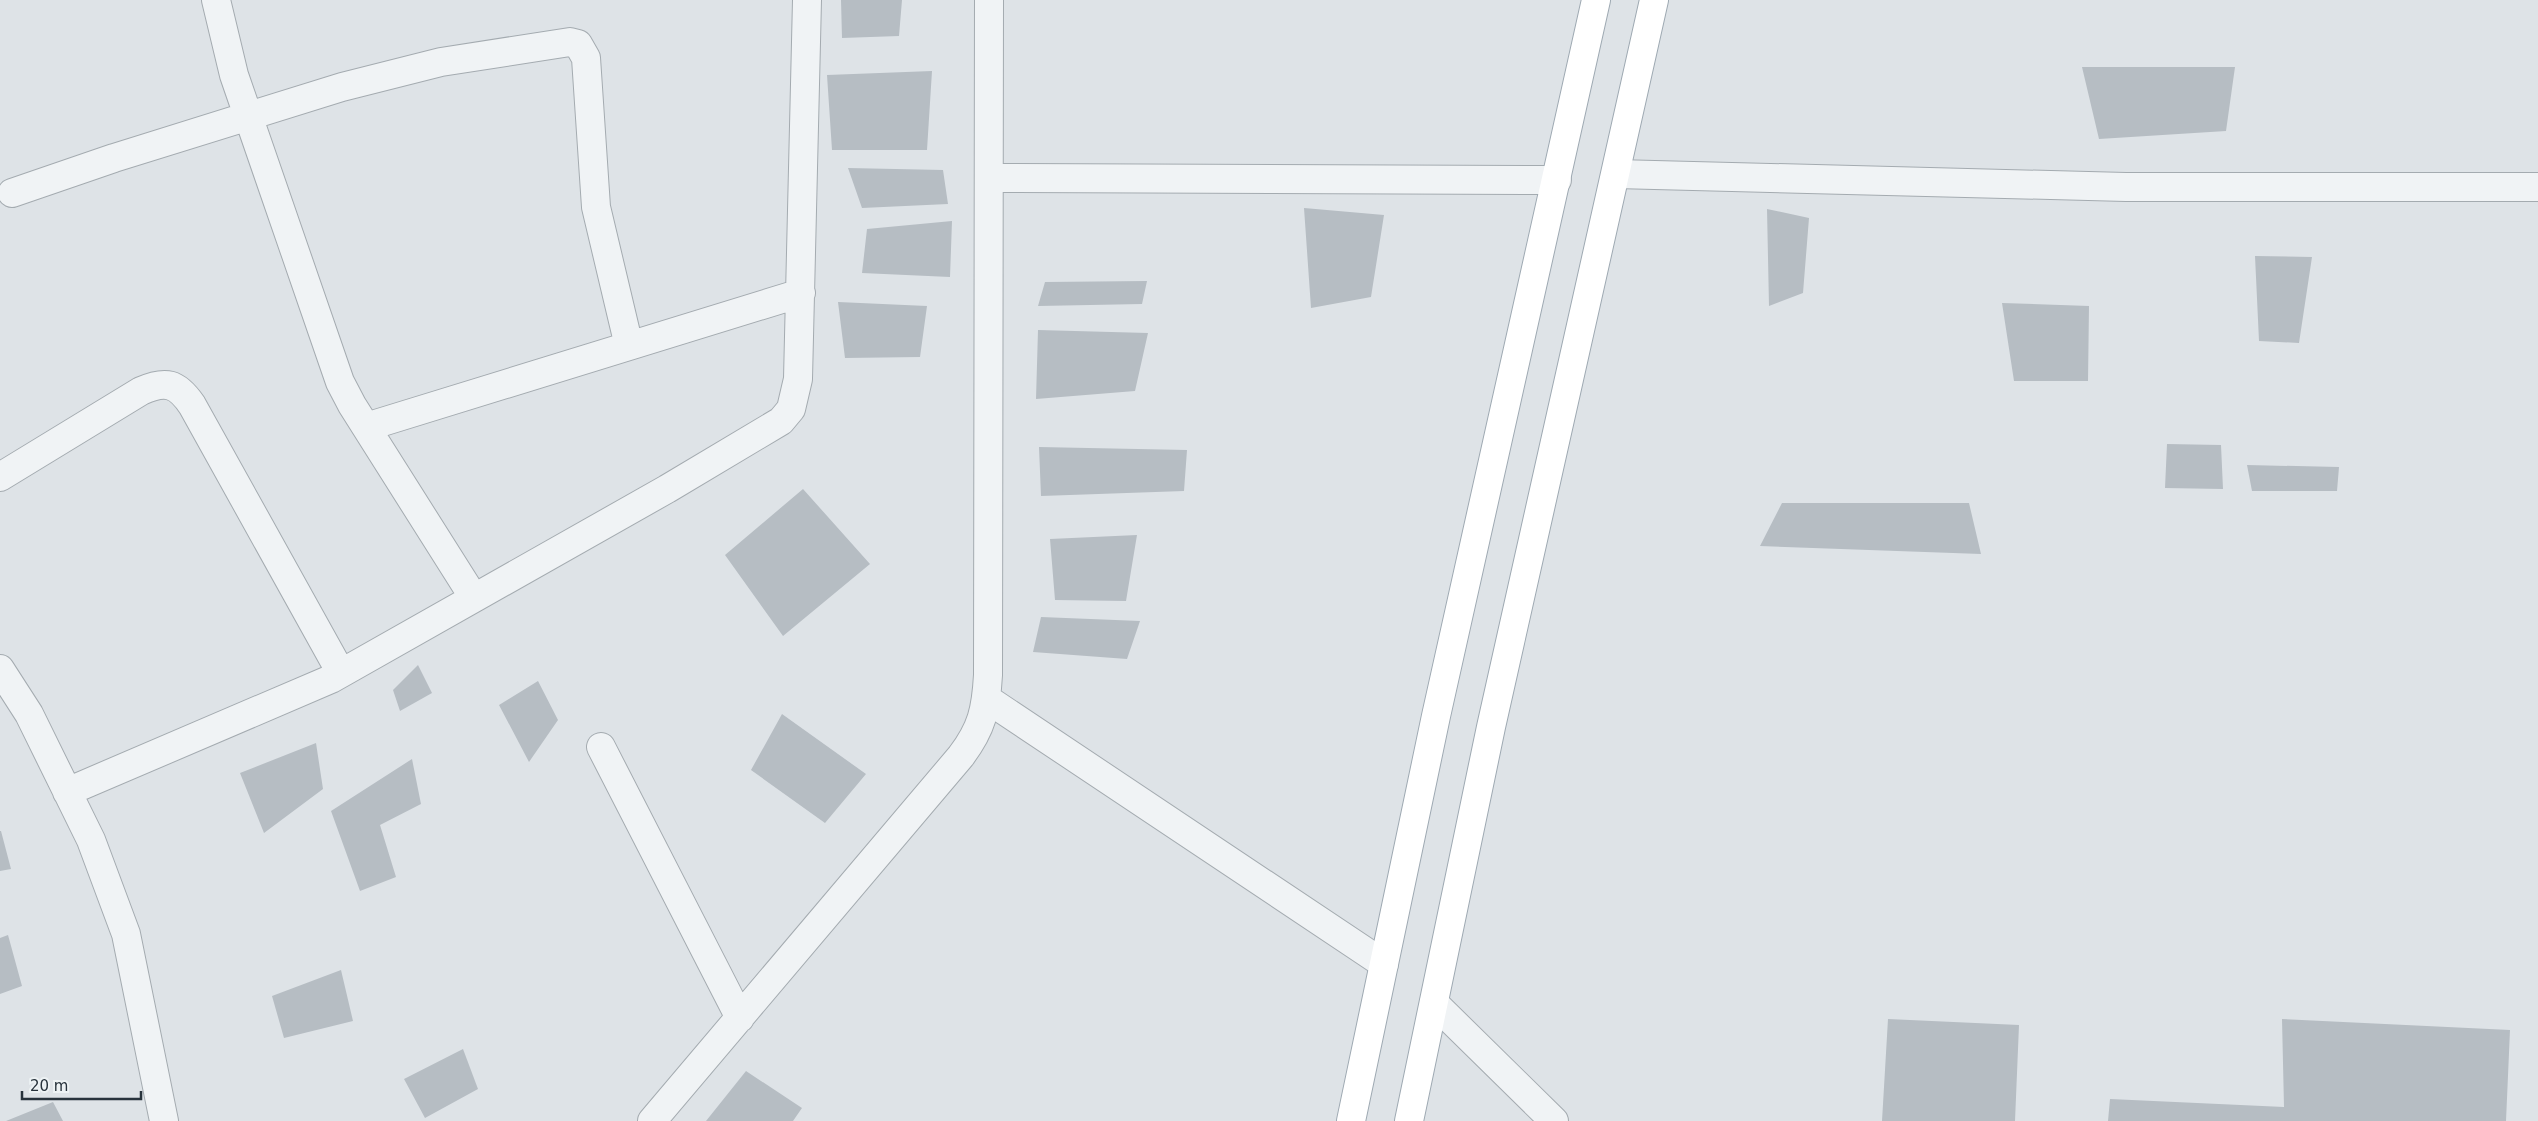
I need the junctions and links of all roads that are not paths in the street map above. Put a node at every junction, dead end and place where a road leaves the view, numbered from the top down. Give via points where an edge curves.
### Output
1 (216, 0) edge
2 (807, 0) edge
3 (989, 0) edge
4 (1596, 0) edge
5 (1654, 0) edge
6 (248, 115) junction
7 (1616, 174) junction
8 (989, 178) junction
9 (1557, 180) junction
10 (2538, 187) edge
11 (12, 193) dead end
12 (801, 293) junction
13 (630, 346) junction
14 (366, 427) junction
15 (0, 477) edge
16 (474, 598) junction
17 (0, 668) edge
18 (341, 673) junction
19 (987, 699) junction
20 (601, 747) dead end
21 (67, 792) junction
22 (1384, 964) junction
23 (1434, 1003) junction
24 (740, 1018) junction
25 (164, 1121) edge
26 (652, 1121) edge
27 (1351, 1121) edge
28 (1409, 1121) edge
29 (1554, 1121) edge

1 - 6 street via 234,75
2 - 12 street
3 - 8 street
4 - 9 main road
5 - 7 main road
6 - 11 street
6 - 13 street via 441,62 558,42 578,44 586,58 596,207
6 - 14 street via 340,382
7 - 10 street via 2126,187
7 - 23 main road via 1494,718
8 - 9 street
8 - 19 street
9 - 22 main road via 1436,716
12 - 13 street
12 - 16 street via 796,396 792,409 781,420
13 - 14 street
14 - 16 street
15 - 18 street via 141,392 153,386 174,386 192,405
16 - 18 street
17 - 21 street via 29,714
18 - 21 street
19 - 22 street
19 - 24 street via 977,733 961,756
20 - 24 street
21 - 25 street via 91,840 126,934
22 - 27 main road
23 - 28 main road
23 - 29 street
24 - 26 street

